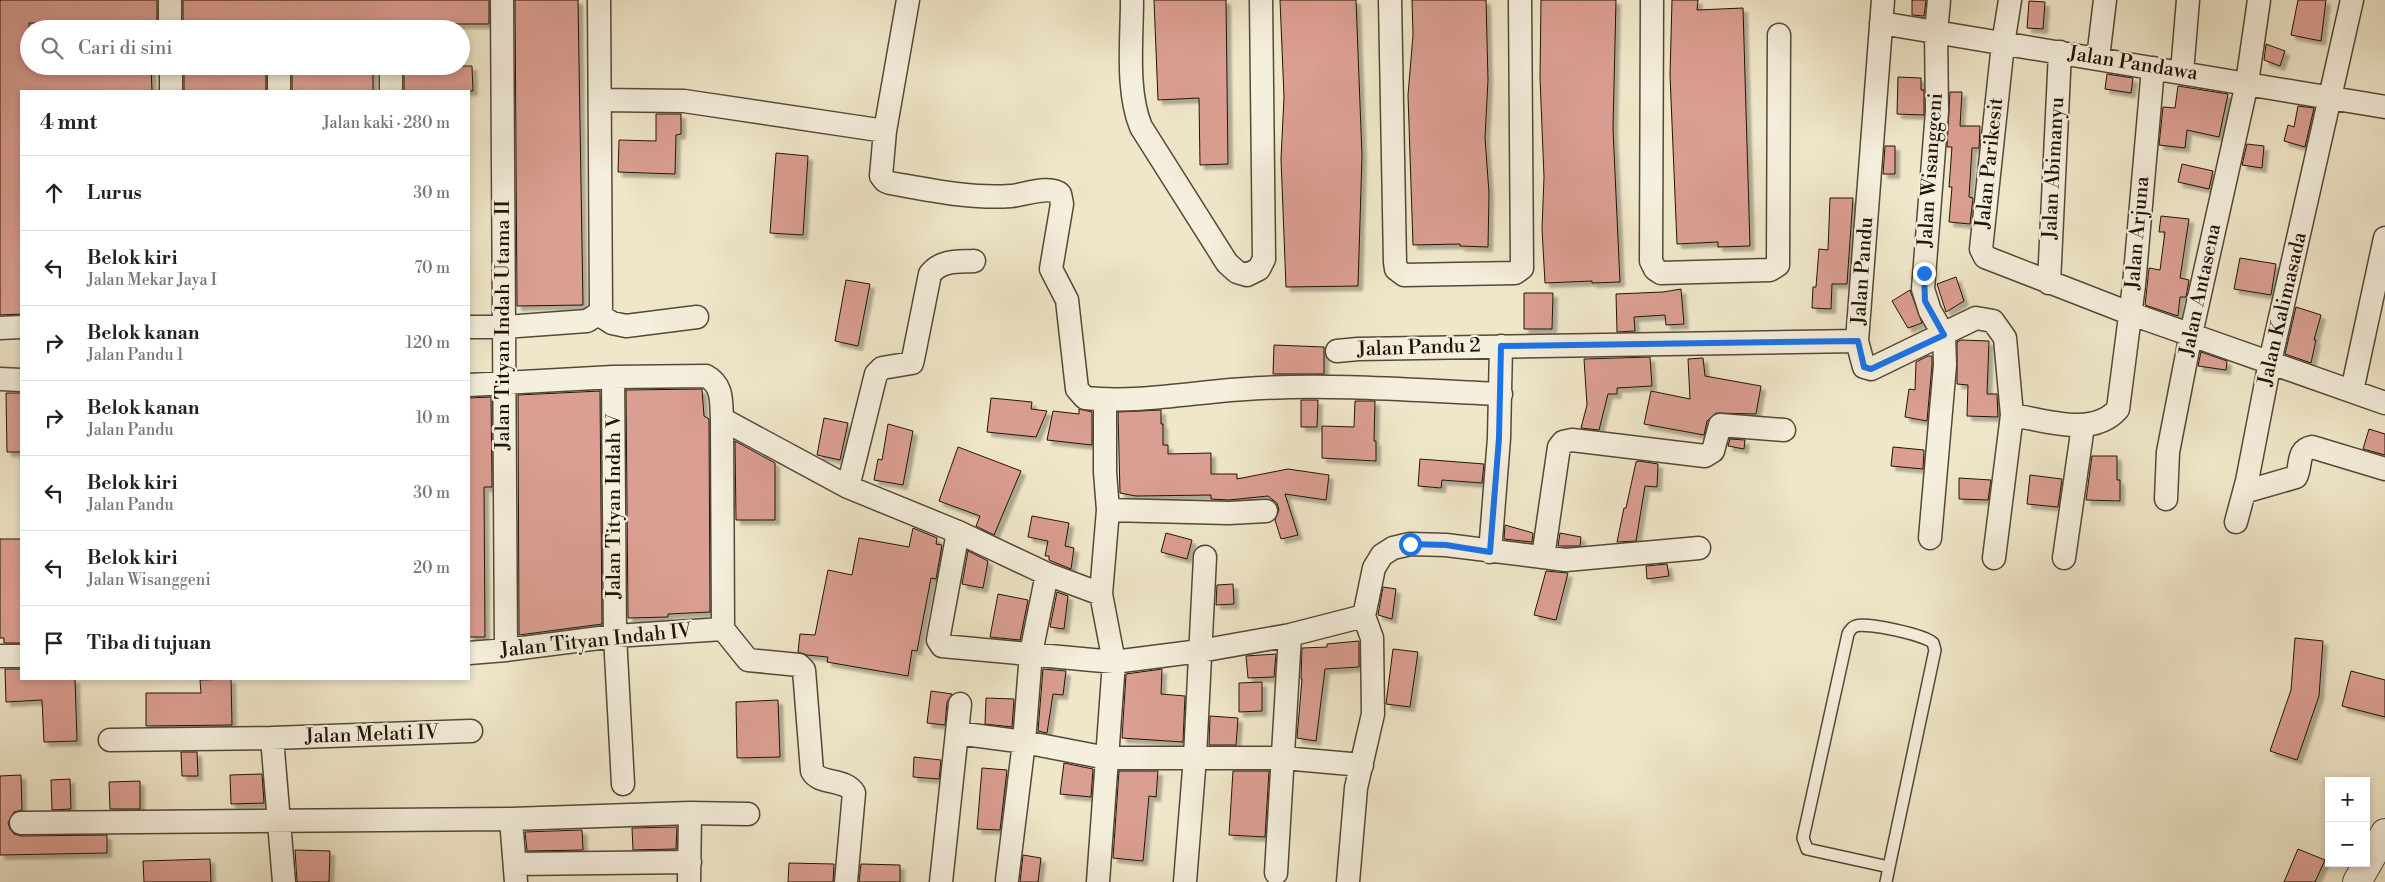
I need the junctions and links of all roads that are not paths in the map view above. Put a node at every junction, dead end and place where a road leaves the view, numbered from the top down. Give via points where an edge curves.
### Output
1 (170, 0) edge
2 (502, 0) edge
3 (599, 0) edge
4 (908, 0) edge
5 (1132, 0) edge
6 (1261, 0) edge
7 (1390, 0) edge
8 (1520, 0) edge
9 (1652, 0) edge
10 (1883, 0) edge
11 (1939, 0) edge
12 (2010, 0) edge
13 (2105, 0) edge
14 (2188, 0) edge
15 (2259, 0) edge
16 (2352, 0) edge
17 (170, 20) edge
18 (1881, 23) junction
19 (1936, 32) junction
20 (1779, 35) dead end
21 (2003, 44) junction
22 (2060, 52) junction
23 (2098, 58) junction
24 (2153, 68) junction
25 (2182, 72) junction
26 (171, 75) edge
27 (279, 75) edge
28 (391, 75) edge
29 (2247, 83) junction
30 (171, 90) edge
31 (279, 90) edge
32 (392, 90) edge
33 (2332, 97) junction
34 (600, 100) junction
35 (2385, 107) edge
36 (885, 131) junction
37 (2385, 238) edge
38 (974, 261) dead end
39 (2049, 283) junction
40 (2129, 313) junction
41 (598, 314) junction
42 (697, 317) dead end
43 (470, 326) edge
44 (504, 327) junction
45 (0, 328) edge
46 (20, 328) edge
47 (2191, 334) junction
48 (1944, 335) junction
49 (1858, 341) junction
50 (1501, 346) junction
51 (1337, 352) dead end
52 (2270, 362) junction
53 (613, 377) junction
54 (0, 379) edge
55 (20, 380) edge
56 (503, 384) junction
57 (470, 385) edge
58 (2352, 391) junction
59 (1501, 394) junction
60 (1105, 400) junction
61 (2385, 403) edge
62 (2012, 415) junction
63 (722, 419) junction
64 (2083, 426) junction
65 (1784, 430) dead end
66 (2385, 469) edge
67 (848, 487) junction
68 (2244, 492) junction
69 (2166, 498) dead end
70 (1108, 510) junction
71 (1266, 511) dead end
72 (2236, 522) dead end
73 (958, 532) junction
74 (1930, 538) dead end
75 (1699, 548) dead end
76 (1490, 552) junction
77 (1543, 557) junction
78 (1205, 558) dead end
79 (1994, 558) dead end
80 (2064, 558) dead end
81 (1047, 574) junction
82 (1101, 594) junction
83 (1364, 616) junction
84 (723, 629) junction
85 (1290, 635) junction
86 (615, 636) junction
87 (506, 650) junction
88 (1200, 651) junction
89 (470, 653) edge
90 (1032, 653) junction
91 (0, 656) edge
92 (20, 656) edge
93 (1114, 662) junction
94 (960, 704) dead end
95 (471, 731) dead end
96 (957, 733) junction
97 (272, 738) junction
98 (110, 740) dead end
99 (1024, 742) junction
100 (1107, 758) junction
101 (1195, 758) junction
102 (1284, 758) junction
103 (1362, 765) junction
104 (623, 784) dead end
105 (690, 813) junction
106 (748, 814) dead end
107 (505, 819) junction
108 (280, 822) junction
109 (21, 823) dead end
110 (2385, 833) edge
111 (1889, 868) junction
112 (690, 872) edge
113 (516, 873) edge
114 (1276, 873) dead end
115 (1007, 880) dead end
116 (284, 882) edge
117 (846, 882) edge
118 (941, 882) edge
119 (1098, 882) edge
120 (1185, 882) edge
121 (1348, 882) edge
122 (1886, 882) edge
123 (2357, 882) edge

1 - 17 street
2 - 44 street, Jalan Tityan Indah Utama II
3 - 34 street
4 - 36 street
5 - 6 street via 1134,112 1227,262 1237,272 1247,275 1259,269 1264,259
7 - 8 street via 1395,262 1396,269 1404,275 1515,274 1522,268
9 - 20 street via 1651,261 1654,269 1661,273 1770,270 1778,266
10 - 18 street, Jalan Pandu
11 - 19 street, Jalan Wisanggeni
12 - 21 street, Jalan Parikesit
13 - 23 street
14 - 25 street
15 - 29 street, Jalan Antasena
16 - 33 street, Jalan Kalimasada
18 - 19 street, Jalan Pandawa
18 - 49 street, Jalan Pandu
19 - 21 street, Jalan Pandawa
19 - 48 street, Jalan Wisanggeni via 1937,112 1923,289 1930,311
21 - 22 street, Jalan Pandawa
21 - 39 street, Jalan Parikesit via 1982,252 1984,257
22 - 23 street, Jalan Pandawa
22 - 39 street, Jalan Abimanyu
23 - 24 street, Jalan Pandawa
24 - 25 street, Jalan Pandawa
24 - 40 street, Jalan Arjuna
25 - 29 street, Jalan Pandawa
26 - 30 street
27 - 31 street
28 - 32 street
29 - 33 street, Jalan Pandawa
29 - 47 street, Jalan Antasena
33 - 35 street, Jalan Pandawa
33 - 52 street, Jalan Kalimasada
34 - 36 street via 684,101
34 - 41 street via 603,297
36 - 60 street via 881,176 890,183 978,196 1011,196 1052,190 1060,194 1062,204 1051,270 1067,300 1077,389 1084,398
37 - 58 street
38 - 67 street via 943,263 930,274 914,359 912,363 882,368 876,374
39 - 40 street, Jalan Arjuna
40 - 47 street
40 - 64 street via 2118,409 2104,421
41 - 42 street via 617,325 626,326
41 - 44 street via 587,321
43 - 44 street
44 - 56 street, Jalan Tityan Indah Utama II
45 - 46 street
47 - 52 street
47 - 69 street, Jalan Antasena via 2168,452
48 - 49 street, Jalan Pandu via 1871,369 1864,367
48 - 62 street, Jalan Pandu via 1976,318 1993,321 2004,338
48 - 74 street via 1945,365
49 - 50 street, Jalan Pandu 2
50 - 51 street, Jalan Pandu 2
50 - 59 street
52 - 58 street
52 - 68 street, Jalan Kalimasada
53 - 56 street
53 - 63 street via 706,376 713,380 720,392
53 - 86 street, Jalan Tityan Indah V
54 - 55 street
56 - 57 street
56 - 87 street, Jalan Tityan Indah Utama II
58 - 61 street
59 - 60 street via 1310,386
59 - 76 street
60 - 70 street
62 - 64 street
62 - 79 street, Jalan Pandu
63 - 67 street
63 - 84 street
64 - 80 street
65 - 77 street via 1720,425 1713,452 1705,456 1572,440 1563,442 1559,447
66 - 68 street via 2312,447 2301,454 2296,477
67 - 73 street
68 - 72 street, Jalan Kalimasada
70 - 71 street
70 - 82 street
73 - 81 street
73 - 90 street via 938,640 940,644
75 - 77 street via 1585,560
76 - 77 street
76 - 83 street via 1446,545 1419,544 1393,548 1382,555 1374,568
78 - 88 street
81 - 82 street
81 - 90 street
82 - 93 street
83 - 85 street
83 - 103 street via 1372,638 1373,714
84 - 86 street, Jalan Tityan Indah IV
84 - 117 street via 748,660 798,665 804,670 812,771 816,776 848,786 854,793
85 - 88 street
85 - 102 street
86 - 87 street, Jalan Tityan Indah IV
86 - 104 street, Jalan Tityan Indah V
87 - 89 street, Jalan Tityan Indah IV
88 - 93 street
88 - 101 street
90 - 93 street
90 - 99 street
91 - 92 street
93 - 100 street
94 - 96 street
95 - 97 street, Jalan Melati IV
96 - 99 street
96 - 118 street
97 - 98 street, Jalan Melati IV
97 - 108 street
99 - 100 street
99 - 115 street
100 - 101 street
100 - 119 street
101 - 102 street
101 - 120 street
102 - 103 street
102 - 114 street
103 - 121 street via 1356,788
105 - 106 street
105 - 107 street
105 - 112 street
107 - 108 street
107 - 113 street
108 - 109 street
108 - 116 street
110 - 123 street
111 - 111 lane via 1935,650 1934,643 1925,636 1862,625 1848,634 1803,838 1808,849
111 - 122 lane
112 - 113 street

